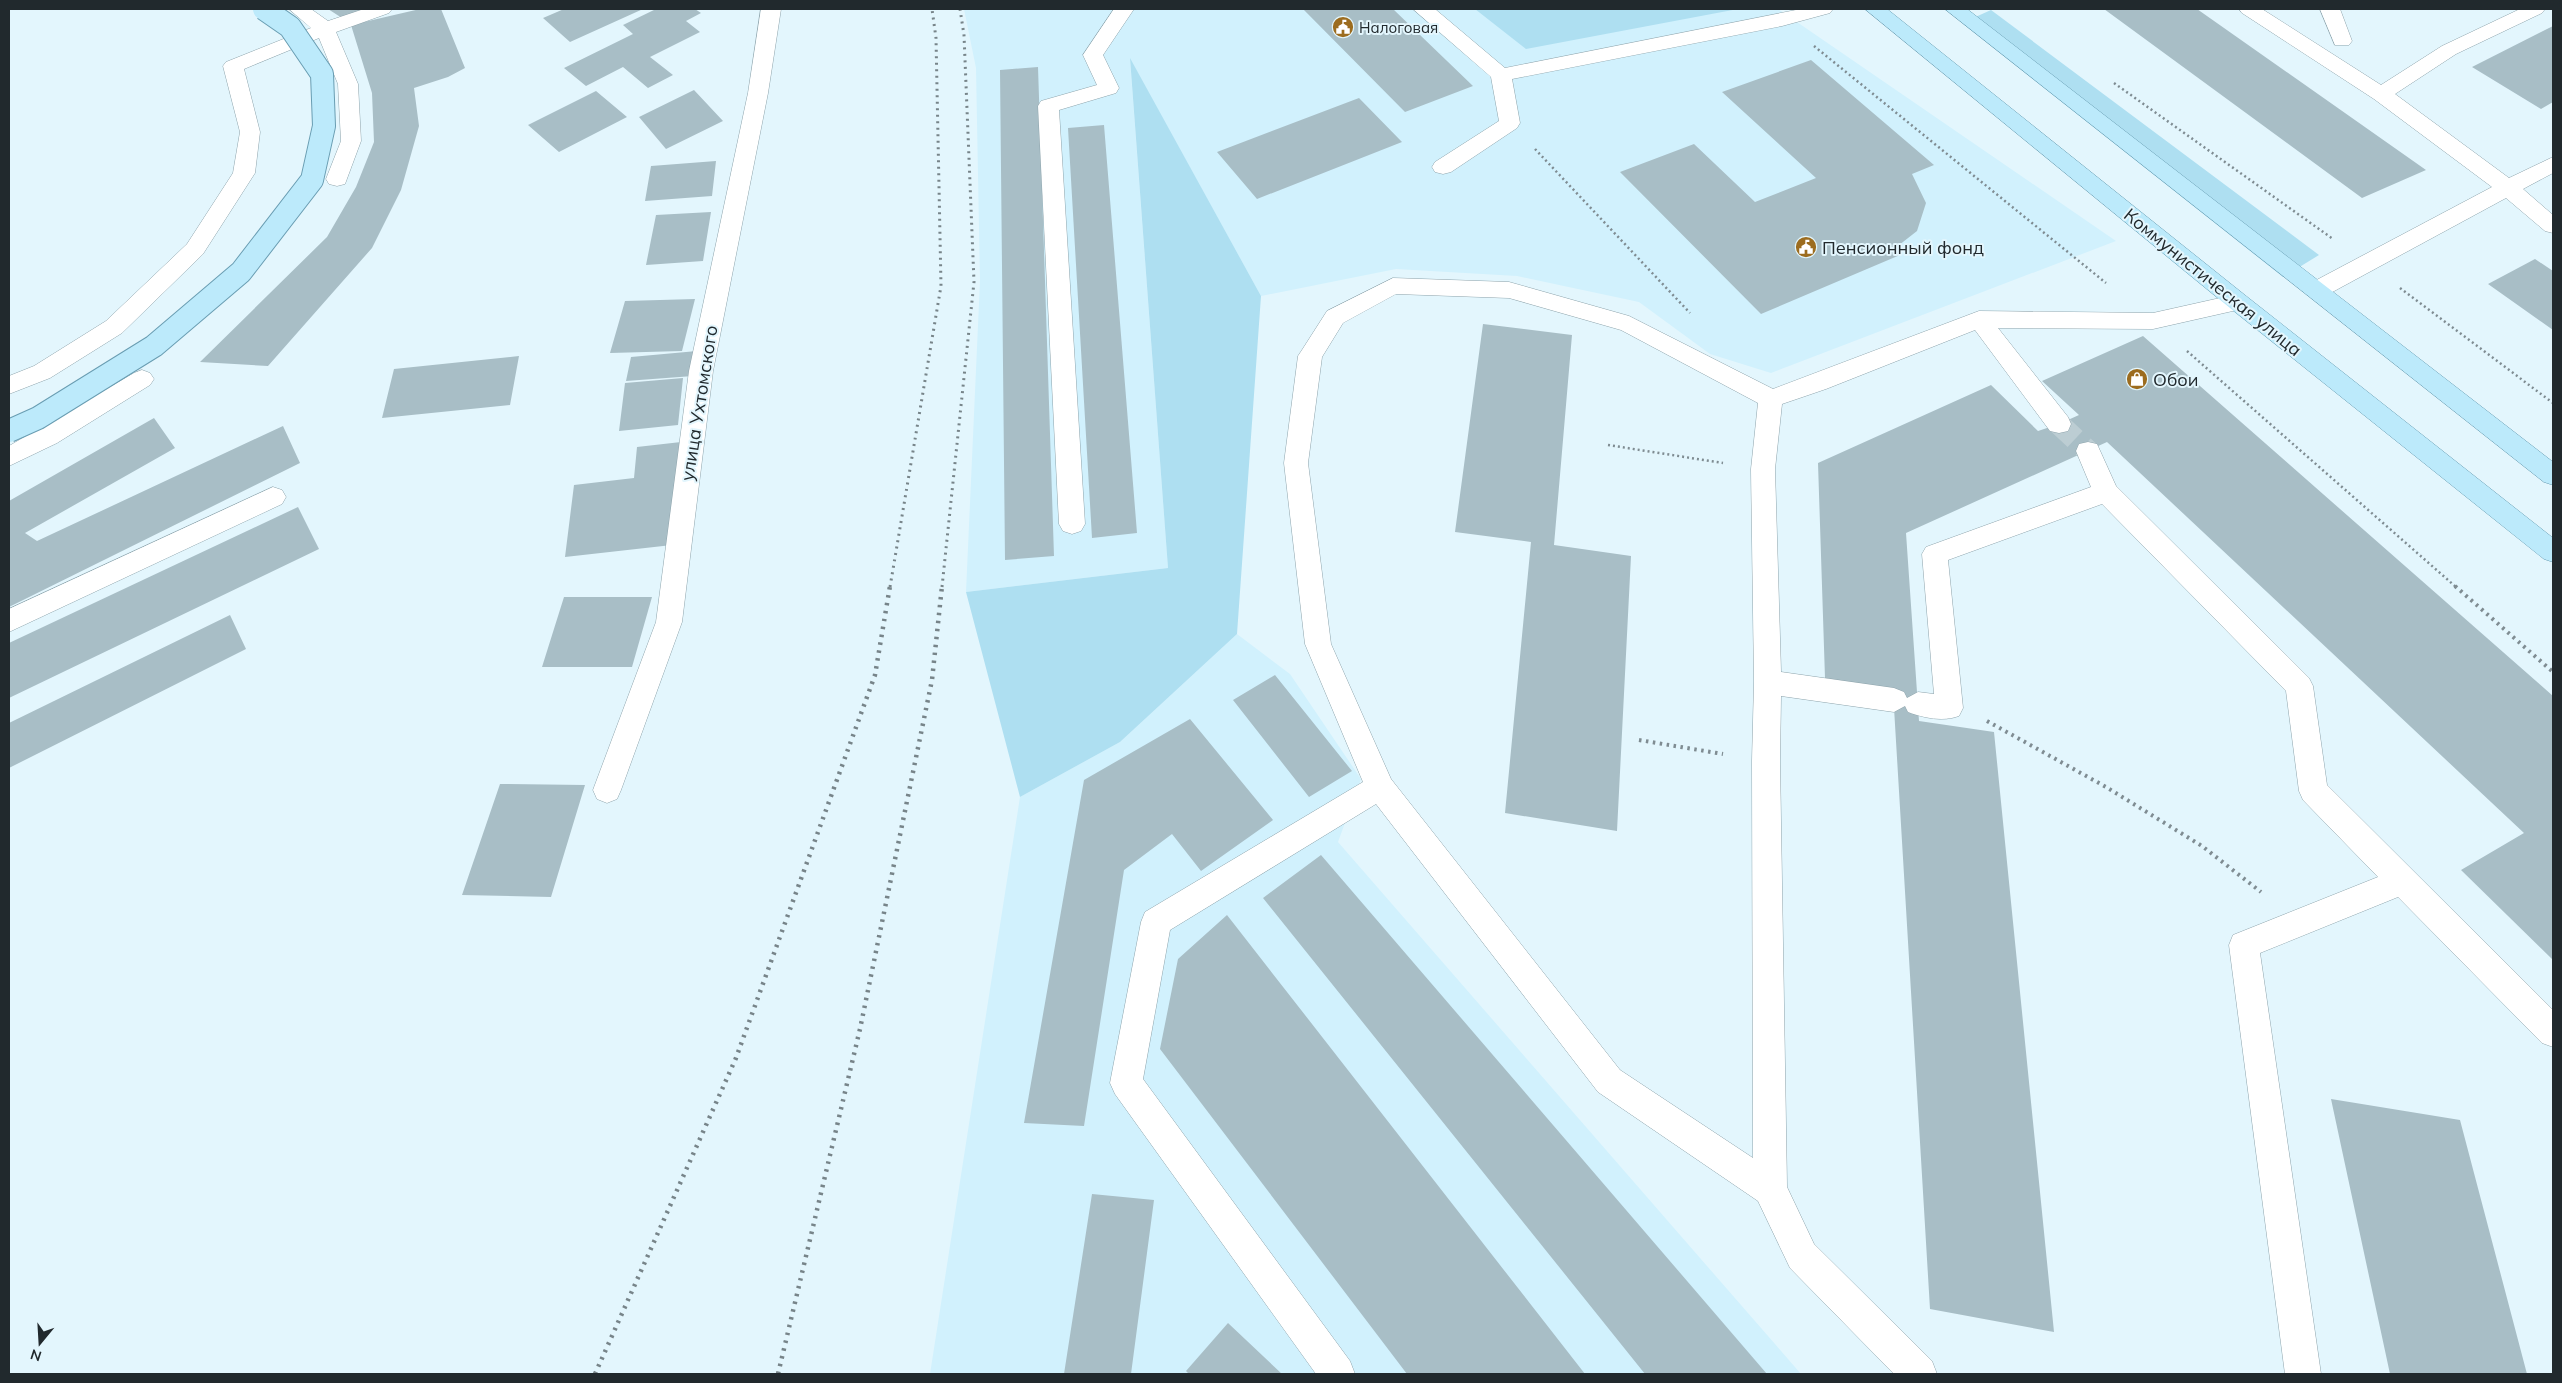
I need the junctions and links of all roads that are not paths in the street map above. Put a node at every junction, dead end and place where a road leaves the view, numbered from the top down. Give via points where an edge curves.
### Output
1 (264, 9) edge
2 (299, 9) edge
3 (382, 9) edge
4 (771, 9) edge
5 (1124, 9) edge
6 (1423, 9) edge
7 (1823, 9) edge
8 (1875, 9) edge
9 (1955, 9) edge
10 (2250, 9) edge
11 (2330, 9) edge
12 (2535, 9) edge
13 (325, 29) junction
14 (2342, 41) dead end
15 (1501, 75) junction
16 (2381, 94) junction
17 (2553, 164) edge
18 (1443, 167) dead end
19 (337, 179) dead end
20 (2507, 188) junction
21 (2553, 226) edge
22 (2316, 290) junction
23 (2238, 302) junction
24 (1979, 319) junction
25 (142, 379) dead end
26 (9, 386) edge
27 (1771, 399) junction
28 (2058, 424) tunnel mouth
29 (9, 431) edge
30 (2088, 451) tunnel mouth
31 (9, 457) edge
32 (2553, 475) edge
33 (2106, 492) junction
34 (273, 497) dead end
35 (1072, 524) dead end
36 (2553, 552) edge
37 (9, 621) edge
38 (1768, 682) junction
39 (1380, 787) junction
40 (607, 790) dead end
41 (2403, 881) junction
42 (2553, 1032) edge
43 (1770, 1189) junction
44 (1337, 1374) edge
45 (1919, 1374) edge
46 (2303, 1374) edge

1 - 29 main road, bridge via 290,27 322,74 324,126 312,180 241,272 154,346 38,418
2 - 13 street
3 - 13 street
4 - 40 street, улица Ухтомского via 758,93 700,371 669,622
5 - 35 street via 1093,56 1109,88 1048,106
6 - 15 street
7 - 15 street via 1782,20
8 - 23 main road, Коммунистическая улица
9 - 22 main road
10 - 16 street
11 - 14 street
12 - 16 street via 2449,50
13 - 19 street via 348,84 351,141
13 - 26 street via 233,66 250,132 244,172 195,249 114,327 42,372
15 - 18 street via 1510,123
16 - 20 street
17 - 20 street
20 - 21 street
20 - 22 street
22 - 32 main road
23 - 24 street via 2153,321
23 - 36 main road, Коммунистическая улица
24 - 27 street
24 - 28 street
25 - 31 street
27 - 38 street via 1763,469
27 - 39 street via 1629,324 1509,290 1393,286 1335,317 1310,356 1296,463 1318,644
30 - 33 street
33 - 38 street via 1935,554 1948,708
33 - 41 street via 2299,686 2313,792
34 - 37 street
38 - 43 street
39 - 43 street via 1609,1081
39 - 44 street via 1156,922 1126,1083
41 - 42 street
41 - 46 street via 2244,945
43 - 45 street via 1802,1256

